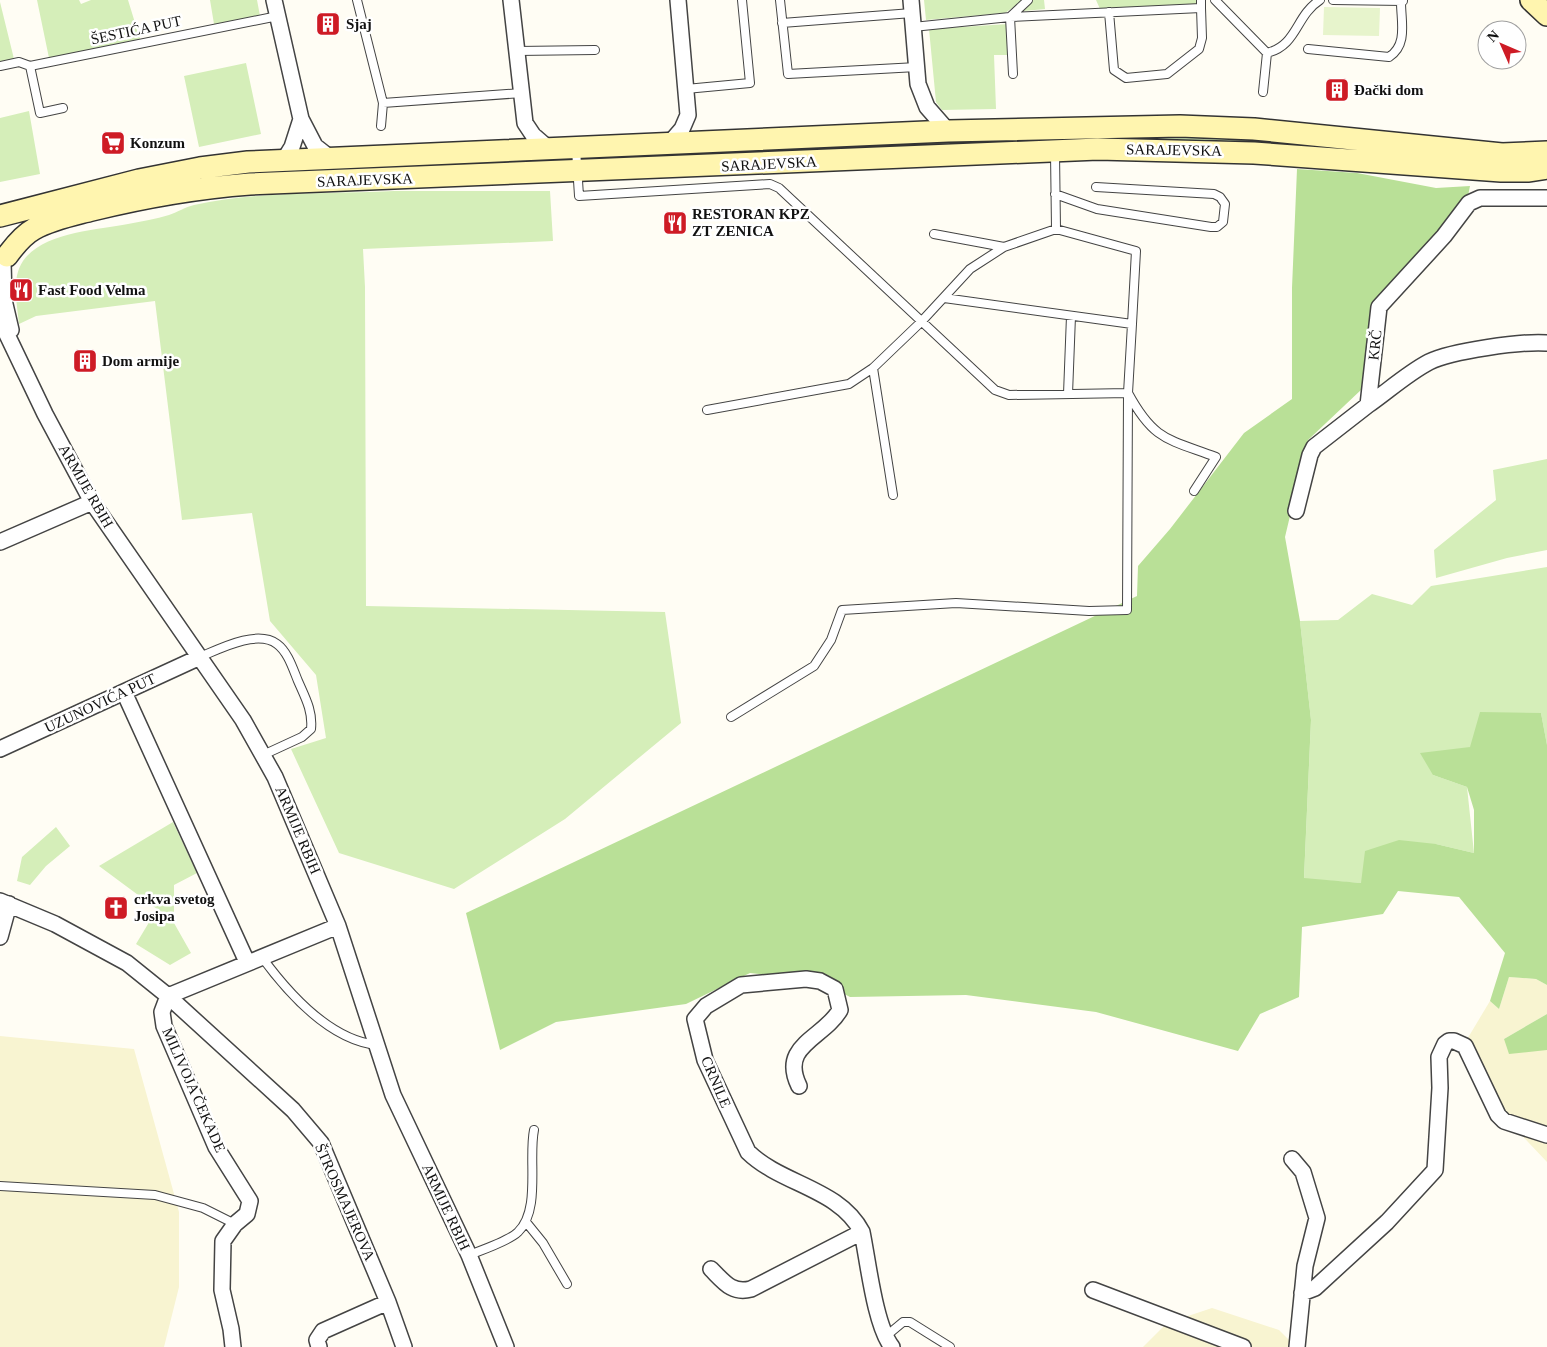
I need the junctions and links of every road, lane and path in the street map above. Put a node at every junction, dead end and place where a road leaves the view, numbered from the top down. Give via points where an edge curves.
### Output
1 (274, 0) edge
2 (358, 0) edge
3 (511, 0) edge
4 (678, 0) edge
5 (742, 0) edge
6 (780, 0) edge
7 (1028, 0) edge
8 (1215, 0) edge
9 (1320, 0) edge
10 (1333, 0) edge
11 (1531, 0) edge
12 (1402, 1) edge
13 (1200, 4) edge
14 (1109, 12) junction
15 (912, 13) edge
16 (1547, 15) edge
17 (278, 16) junction
18 (1010, 17) junction
19 (782, 23) junction
20 (1308, 49) dead end
21 (595, 50) dead end
22 (517, 51) junction
23 (1267, 53) junction
24 (0, 66) edge
25 (30, 66) junction
26 (917, 67) junction
27 (1013, 74) dead end
28 (686, 90) junction
29 (1263, 92) dead end
30 (522, 93) junction
31 (383, 103) junction
32 (63, 108) dead end
33 (300, 119) junction
34 (381, 126) dead end
35 (948, 131) junction
36 (1055, 140) junction
37 (669, 144) junction
38 (548, 148) junction
39 (576, 149) junction
40 (1547, 152) edge
41 (330, 157) junction
42 (284, 160) junction
43 (1547, 168) edge
44 (578, 171) junction
45 (1096, 187) dead end
46 (1055, 194) junction
47 (1547, 198) edge
48 (0, 218) edge
49 (1056, 229) junction
50 (934, 234) dead end
51 (1004, 247) junction
52 (4, 261) edge
53 (944, 298) junction
54 (1071, 316) junction
55 (0, 320) edge
56 (921, 322) junction
57 (1132, 324) junction
58 (1547, 343) edge
59 (15, 351) junction
60 (873, 368) junction
61 (1128, 393) junction
62 (1068, 394) junction
63 (1368, 405) junction
64 (707, 410) dead end
65 (1194, 491) dead end
66 (894, 495) dead end
67 (92, 502) junction
68 (1296, 511) dead end
69 (0, 542) edge
70 (200, 657) junction
71 (124, 692) junction
72 (731, 717) dead end
73 (0, 748) edge
74 (263, 755) junction
75 (5, 902) edge
76 (338, 926) junction
77 (0, 937) edge
78 (254, 959) junction
79 (168, 996) junction
80 (377, 1044) junction
81 (800, 1086) dead end
82 (534, 1130) dead end
83 (1547, 1135) edge
84 (1292, 1159) dead end
85 (0, 1186) edge
86 (526, 1222) junction
87 (235, 1224) junction
88 (862, 1232) junction
89 (469, 1255) junction
90 (711, 1269) dead end
91 (567, 1284) dead end
92 (1093, 1290) dead end
93 (1302, 1293) junction
94 (388, 1302) junction
95 (888, 1342) edge
96 (232, 1347) edge
97 (319, 1347) edge
98 (404, 1347) edge
99 (506, 1347) edge
100 (950, 1347) edge
101 (1243, 1347) edge
102 (1298, 1347) edge

1 - 17 street
2 - 31 lane
3 - 22 street
4 - 28 street
5 - 28 lane via 750,83
6 - 19 lane
7 - 18 lane
8 - 23 lane
9 - 23 lane via 1309,7 1290,40 1280,50
10 - 12 lane
11 - 16 main road
12 - 20 lane via 1401,45 1390,57
13 - 14 lane
13 - 14 lane via 1202,38 1199,50 1167,74 1126,78 1114,70
14 - 18 lane
15 - 18 lane
15 - 19 lane
15 - 26 street
17 - 25 lane, ŠESTIĆA PUT
17 - 33 street
18 - 27 lane
19 - 26 lane via 788,74
21 - 22 lane
22 - 30 street
23 - 29 lane
24 - 25 lane, ŠESTIĆA PUT via 20,62
25 - 32 lane via 40,113
26 - 35 street via 918,84 927,107
28 - 37 street via 688,115 682,129
30 - 31 lane
30 - 38 street via 525,123 533,136
31 - 34 lane
33 - 41 street via 315,146
33 - 42 street via 292,147
35 - 36 main road, SARAJEVSKA
35 - 37 main road, SARAJEVSKA
36 - 40 main road, SARAJEVSKA via 1180,126 1244,129 1502,154
36 - 43 main road, SARAJEVSKA via 1098,149 1189,150 1394,161 1501,171
36 - 44 main road, SARAJEVSKA
36 - 46 lane
37 - 39 main road, SARAJEVSKA
38 - 39 main road, SARAJEVSKA
38 - 41 main road, SARAJEVSKA
39 - 44 lane
41 - 42 main road, SARAJEVSKA
42 - 48 main road, SARAJEVSKA via 174,173
44 - 52 main road, SARAJEVSKA via 193,189 144,197 52,221 33,229 17,242
44 - 56 lane via 578,196 770,184 779,188
45 - 46 lane via 1214,194 1225,204 1223,222 1211,227 1097,210
46 - 49 lane
47 - 63 street, KRČ via 1480,198 1469,202 1444,236 1379,307
48 - 52 main road via 10,239
49 - 51 lane
49 - 57 lane via 1136,251
50 - 51 lane
51 - 53 lane via 970,269
52 - 59 street, ARMIJE RBIH via 4,300
53 - 54 lane
53 - 56 lane
54 - 57 lane
54 - 62 lane
55 - 59 street, ARMIJE RBIH
56 - 60 lane
56 - 62 lane via 995,390 1009,395
57 - 61 lane
58 - 63 street via 1482,348 1430,362
59 - 67 street, ARMIJE RBIH
60 - 64 lane via 849,384
60 - 66 lane
61 - 62 lane
61 - 65 lane via 1141,416 1162,436 1216,457
61 - 72 lane via 1127,610 1089,611 956,603 842,610 831,640 814,666
63 - 68 street via 1314,448
67 - 69 street
67 - 70 street, ARMIJE RBIH
70 - 71 street, UZUNOVIĆA PUT
70 - 74 street, ARMIJE RBIH
70 - 74 lane via 232,643 252,639 277,644 284,653 310,709 311,729 302,737
71 - 73 street, UZUNOVIĆA PUT
71 - 78 street
74 - 76 street, ARMIJE RBIH
75 - 77 street
75 - 79 street, ŠTROSMAJEROVA via 127,963
76 - 78 street
76 - 80 street, ARMIJE RBIH
78 - 79 street
78 - 80 lane via 330,1026 360,1043
79 - 87 street, MILIVOJA ČEKADE via 162,1012 164,1026 216,1147 250,1201 247,1214
79 - 94 street, ŠTROSMAJEROVA via 293,1110 321,1143
80 - 89 street, ARMIJE RBIH via 393,1095
81 - 88 street, CRNILE via 794,1075 794,1060 801,1047 833,1022 840,1010 835,989 820,981 806,979 741,985 706,1006 695,1019 705,1060 748,1152 758,1162 843,1207
82 - 86 lane via 531,1203
83 - 93 street via 1504,1121 1498,1115 1465,1046 1449,1041 1439,1057 1435,1170 1344,1262 1315,1288
84 - 93 street via 1303,1172 1317,1218
85 - 87 lane via 155,1196 203,1208
86 - 89 lane via 517,1233
86 - 91 lane via 543,1243
87 - 96 street, MILIVOJA ČEKADE via 223,1240 222,1290
88 - 90 street via 751,1289 732,1289
88 - 95 street, CRNILE
89 - 99 street, ARMIJE RBIH
92 - 101 street
93 - 102 street
94 - 97 street via 323,1330 317,1340
94 - 98 street, ŠTROSMAJEROVA
95 - 100 lane via 903,1322 910,1322

